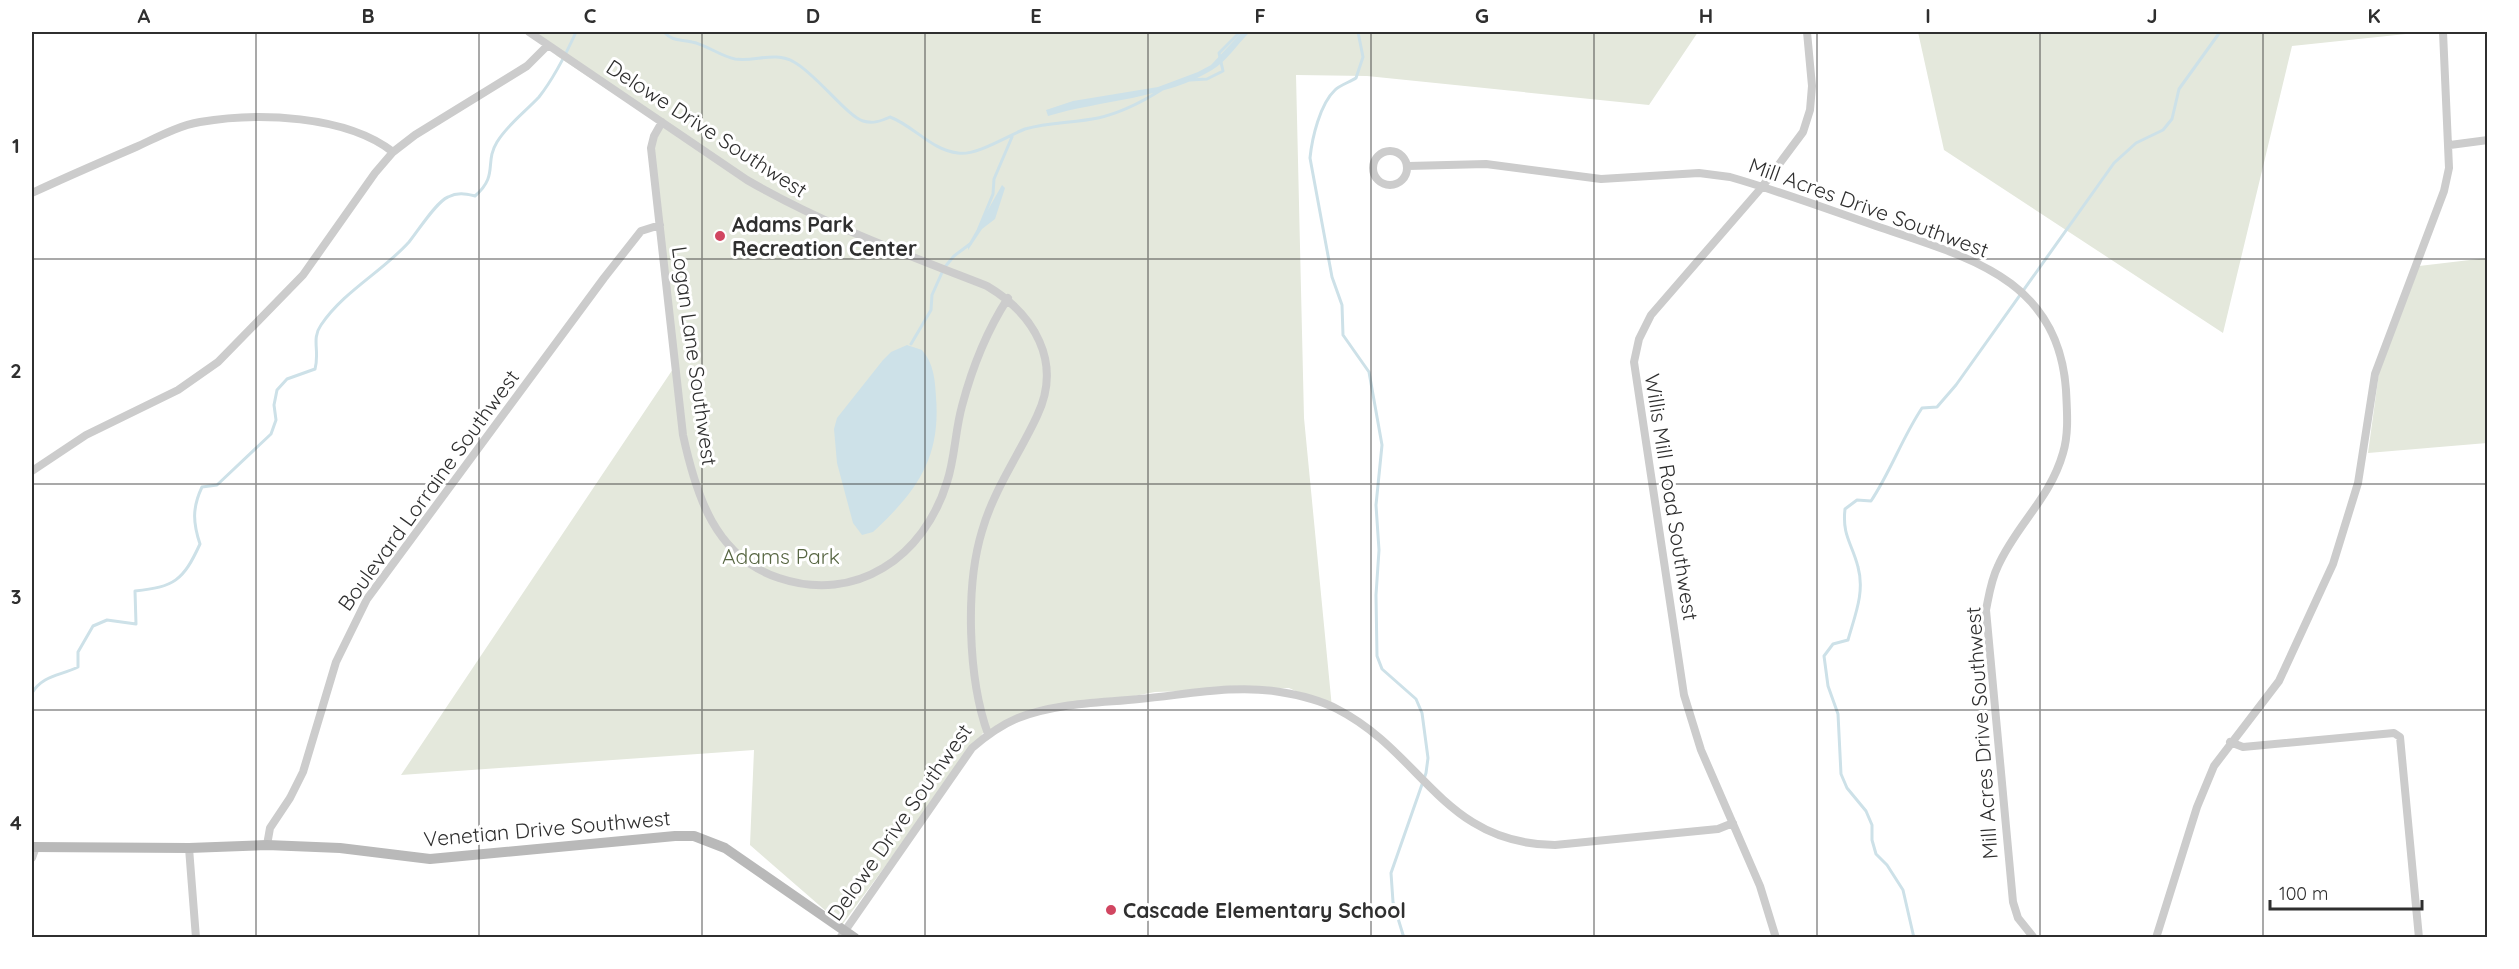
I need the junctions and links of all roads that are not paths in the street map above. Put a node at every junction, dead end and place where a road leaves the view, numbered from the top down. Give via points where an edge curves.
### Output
1 (529, 32) edge
2 (1807, 32) edge
3 (2443, 32) edge
4 (547, 46) junction
5 (662, 122) junction
6 (2487, 140) edge
7 (2450, 145) junction
8 (393, 152) junction
9 (1408, 166) junction
10 (1762, 187) junction
11 (32, 193) edge
12 (660, 225) junction
13 (1008, 298) junction
14 (32, 471) edge
15 (988, 734) junction
16 (2230, 742) junction
17 (1733, 823) junction
18 (267, 845) junction
19 (34, 847) edge
20 (189, 848) junction
21 (32, 858) edge
22 (842, 934) edge
23 (196, 938) edge
24 (855, 938) edge
25 (1776, 938) edge
26 (2034, 938) edge
27 (2156, 938) edge
28 (2419, 938) edge

1 - 4 street, Delowe Drive Southwest
2 - 10 street, Willis Mill Road Southwest via 1810,110 1803,132
3 - 7 street
4 - 5 street, Delowe Drive Southwest
4 - 8 street via 527,66
5 - 12 street, Logan Lane Southwest via 651,148
5 - 13 street, Delowe Drive Southwest via 784,202
6 - 7 street
7 - 16 street via 2444,190 2375,374 2358,483 2333,564 2280,681
8 - 11 street via 365,134 314,122 260,117 199,122 172,130
8 - 14 street via 303,275 218,362 178,390 86,435
9 - 9 street via 1400,154 1391,151 1377,157 1373,170 1381,183 1390,186 1403,180
9 - 10 street, Mill Acres Drive Southwest via 1486,164 1601,179 1699,173
10 - 17 street, Willis Mill Road Southwest via 1651,315 1639,339 1634,362 1684,695 1701,750
10 - 26 street, Mill Acres Drive Southwest via 1990,269 2026,295 2051,329 2060,350 2068,419 2064,450 2048,493 1998,566 1986,610 2013,902 2018,918
12 - 13 street, Logan Lane Southwest via 683,435 700,501 716,531 739,558 794,584 833,586 873,576 901,555 924,529 947,483 961,409 975,362 990,326
12 - 18 street, Boulevard Lorraine Southwest via 641,231 604,278 367,599 336,662 303,772 270,828
13 - 15 street, Delowe Drive Southwest via 1037,335 1046,380 1038,416 990,505 975,561 972,629 981,712
15 - 17 street via 1019,718 1065,707 1227,690 1279,691 1317,700 1354,719 1463,817 1483,831 1508,840 1555,845 1718,829
15 - 22 street, Delowe Drive Southwest via 960,762
16 - 27 street via 2214,766 2197,807
16 - 28 street via 2243,747 2394,733 2400,737
17 - 25 street, Willis Mill Road Southwest via 1760,886
18 - 20 street, Venetian Drive Southwest
18 - 22 street, Venetian Drive Southwest via 340,848 430,859 694,836 725,848
19 - 20 street, Venetian Drive Southwest
19 - 21 street
20 - 23 street
22 - 24 street, Venetian Drive Southwest

